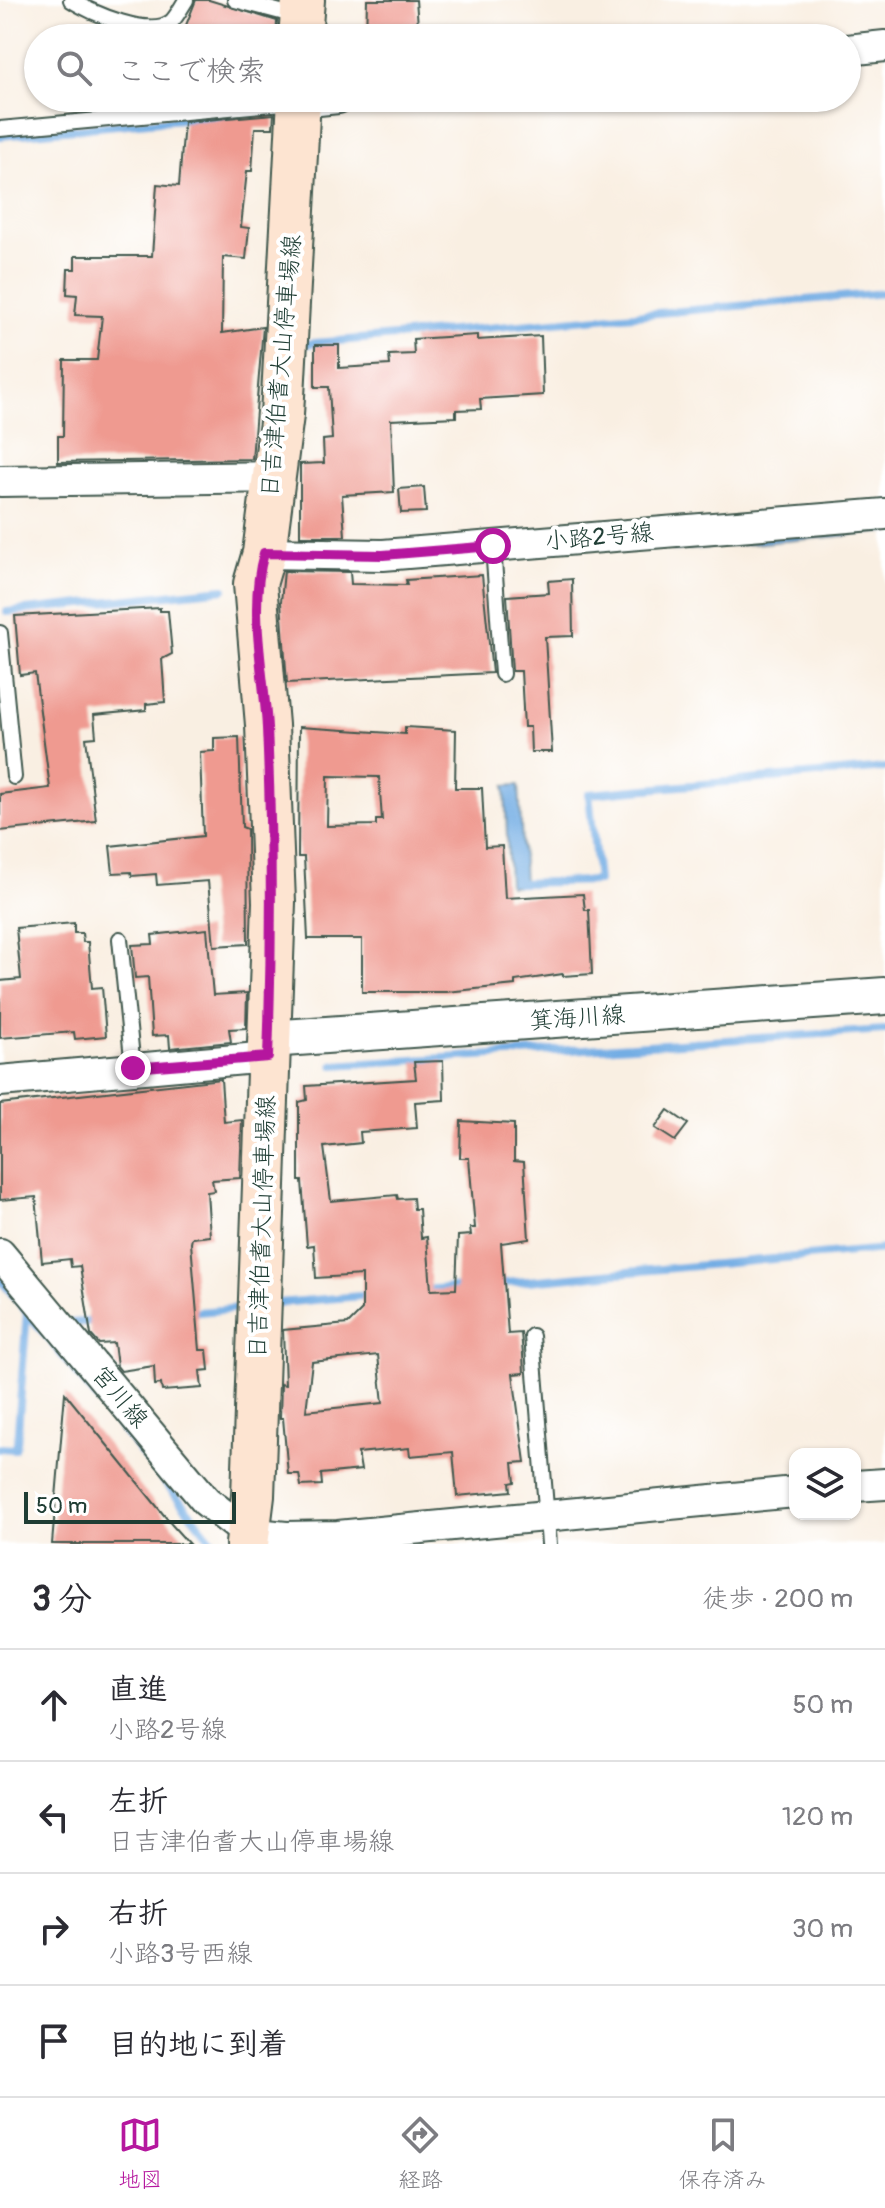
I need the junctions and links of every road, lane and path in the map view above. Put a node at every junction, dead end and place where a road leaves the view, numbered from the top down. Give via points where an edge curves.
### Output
1 (71, 0) edge
2 (186, 0) edge
3 (235, 0) edge
4 (301, 18) edge
5 (144, 24) edge
6 (164, 24) edge
7 (885, 46) edge
8 (861, 49) edge
9 (177, 112) edge
10 (311, 112) edge
11 (0, 129) edge
12 (274, 477) junction
13 (0, 481) edge
14 (885, 514) edge
15 (493, 546) junction
16 (264, 553) junction
17 (0, 633) edge
18 (502, 674) dead end
19 (14, 777) dead end
20 (120, 939) dead end
21 (885, 996) edge
22 (268, 1048) junction
23 (133, 1068) junction
24 (0, 1081) edge
25 (0, 1254) edge
26 (532, 1336) dead end
27 (885, 1484) edge
28 (861, 1486) edge
29 (789, 1493) edge
30 (547, 1529) edge
31 (247, 1538) edge
32 (338, 1540) edge

1 - 5 lane via 90,12
2 - 6 lane
3 - 4 lane
7 - 8 street
9 - 11 lane
10 - 12 main road, 日吉津伯耆大山停車場線
12 - 13 street
12 - 16 main road, 日吉津伯耆大山停車場線
14 - 15 street, 小路2号線
15 - 16 street, 小路2号線 via 383,555
15 - 18 lane
16 - 22 main road, 日吉津伯耆大山停車場線 via 255,584 274,902
17 - 19 lane
20 - 23 lane
21 - 22 street, 箕海川線
22 - 23 street
22 - 31 main road, 日吉津伯耆大山停車場線 via 253,1496
23 - 24 street
25 - 31 street, 宮川線 via 206,1501
26 - 30 lane
27 - 28 street
29 - 30 street
30 - 32 street
31 - 32 street

